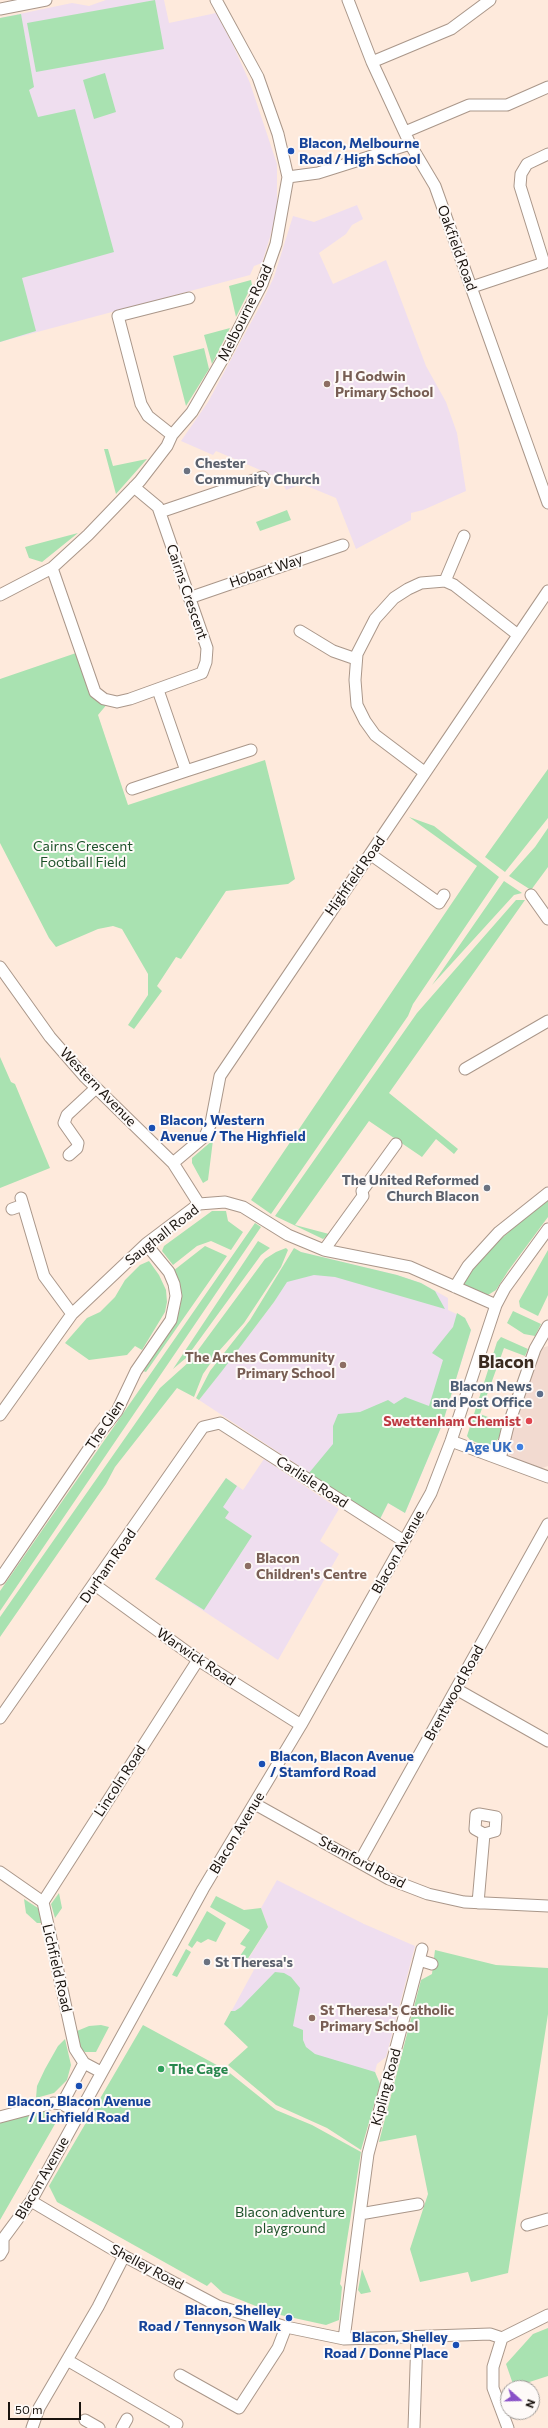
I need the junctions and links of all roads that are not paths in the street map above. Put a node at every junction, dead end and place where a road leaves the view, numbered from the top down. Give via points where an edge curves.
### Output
1 (42, 0) edge
2 (216, 0) edge
3 (348, 0) edge
4 (490, 0) edge
5 (0, 9) edge
6 (372, 62) junction
7 (548, 87) edge
8 (405, 132) junction
9 (410, 144) junction
10 (548, 154) edge
11 (288, 177) junction
12 (472, 288) junction
13 (189, 298) dead end
14 (172, 435) junction
15 (263, 477) dead end
16 (134, 487) junction
17 (548, 503) edge
18 (160, 512) junction
19 (465, 536) dead end
20 (343, 545) dead end
21 (52, 568) junction
22 (445, 580) junction
23 (548, 590) edge
24 (0, 595) edge
25 (190, 598) junction
26 (301, 629) dead end
27 (518, 635) junction
28 (356, 659) junction
29 (158, 690) junction
30 (251, 750) dead end
31 (186, 771) junction
32 (424, 772) junction
33 (132, 789) dead end
34 (370, 854) junction
35 (444, 895) dead end
36 (531, 895) dead end
37 (548, 919) edge
38 (0, 967) edge
39 (548, 1021) edge
40 (465, 1069) dead end
41 (96, 1088) junction
42 (396, 1144) dead end
43 (69, 1155) dead end
44 (173, 1163) junction
45 (548, 1192) edge
46 (199, 1204) junction
47 (12, 1209) dead end
48 (548, 1229) edge
49 (146, 1244) junction
50 (324, 1250) junction
51 (454, 1287) junction
52 (496, 1305) junction
53 (72, 1314) junction
54 (548, 1326) edge
55 (0, 1415) edge
56 (220, 1423) joint
57 (451, 1440) junction
58 (500, 1459) junction
59 (548, 1477) edge
60 (548, 1524) edge
61 (404, 1541) junction
62 (0, 1579) edge
63 (95, 1585) junction
64 (198, 1660) junction
65 (456, 1689) junction
66 (0, 1718) edge
67 (301, 1725) junction
68 (548, 1741) edge
69 (254, 1804) junction
70 (484, 1834) dead end
71 (360, 1862) junction
72 (0, 1872) edge
73 (43, 1902) junction
74 (478, 1903) junction
75 (548, 1906) edge
76 (422, 1949) dead end
77 (419, 1960) junction
78 (432, 1964) dead end
79 (84, 2063) junction
80 (101, 2072) junction
81 (62, 2104) junction
82 (78, 2113) junction
83 (0, 2117) edge
84 (31, 2201) junction
85 (418, 2204) dead end
86 (360, 2214) junction
87 (548, 2219) edge
88 (531, 2220) dead end
89 (2, 2242) edge
90 (0, 2255) edge
91 (124, 2256) junction
92 (548, 2315) edge
93 (286, 2327) junction
94 (417, 2337) junction
95 (502, 2338) junction
96 (344, 2339) junction
97 (67, 2360) junction
98 (180, 2375) dead end
99 (85, 2420) dead end
100 (32, 2428) edge
101 (99, 2428) edge
102 (175, 2428) edge
103 (414, 2428) edge
104 (508, 2428) edge

1 - 5 street
2 - 11 street, Melbourne Road via 258,77 278,134
3 - 6 street, Oakfield Road
4 - 6 street via 451,29
6 - 8 street, Oakfield Road
7 - 8 street via 507,105 469,105
8 - 9 street, Oakfield Road
9 - 11 street via 318,172
9 - 12 street, Oakfield Road via 435,186
10 - 12 street via 527,164 521,174 520,186 544,263
11 - 14 street, Melbourne Road via 276,244 262,284 210,382 192,412
12 - 17 street, Oakfield Road
13 - 14 street via 118,316 141,404 148,416
14 - 16 street, Melbourne Road via 158,458
15 - 18 street
16 - 18 street, Cairns Crescent via 158,507
16 - 21 street, Melbourne Road
18 - 25 street, Cairns Crescent
19 - 22 street
20 - 25 street, Hobart Way
21 - 24 street, Melbourne Road
21 - 29 street, Cairns Crescent via 95,692 104,700 117,702
22 - 27 street
22 - 28 street via 421,583 394,598 375,619
23 - 27 street, Highfield Road
25 - 29 street, Cairns Crescent via 207,648 206,662 202,673
26 - 28 street via 333,651
27 - 32 street, Highfield Road
28 - 32 street via 358,705 364,721 375,734
29 - 31 street
30 - 31 street
31 - 33 street
32 - 34 street, Highfield Road via 407,802
34 - 35 street via 439,902
34 - 44 street, Highfield Road via 220,1076 211,1123 205,1136
36 - 37 street
38 - 41 street, Western Avenue via 50,1037
39 - 40 street
41 - 43 street via 67,1115 64,1123 78,1143 77,1148
41 - 44 street, Western Avenue
42 - 50 street
44 - 46 street, Western Avenue
45 - 51 street via 499,1232 468,1266
46 - 49 street, Saughall Road
46 - 50 street, Saughall Road via 225,1202 243,1207 288,1235
47 - 53 street via 22,1202 44,1276
48 - 52 street via 505,1288
49 - 53 street, Saughall Road
49 - 62 street, The Glen via 169,1272 174,1284 176,1296 171,1320 136,1371 117,1411 101,1430
50 - 51 street, Saughall Road via 410,1267
51 - 52 street, Saughall Road
52 - 57 street, Blacon Avenue
53 - 55 street, Saughall Road
54 - 58 street via 535,1349 508,1426
56 - 61 street, Carlisle Road
56 - 63 street, Durham Road via 203,1427
57 - 58 street
57 - 61 street, Blacon Avenue via 431,1493
58 - 59 street
60 - 65 street, Brentwood Road
61 - 67 street, Blacon Avenue
63 - 64 street, Warwick Road
63 - 66 street, Durham Road
64 - 67 street, Warwick Road
64 - 73 street, Lincoln Road
65 - 68 street
65 - 71 street, Brentwood Road
67 - 69 street, Blacon Avenue
69 - 71 street, Stamford Road
69 - 80 street, Blacon Avenue
70 - 74 street
71 - 74 street, Stamford Road via 389,1879 428,1894
72 - 73 street
73 - 79 street, Lichfield Road via 75,2049
74 - 75 street, Stamford Road
76 - 77 street, Kipling Road
77 - 78 street
77 - 86 street, Kipling Road via 368,2154
79 - 80 street
79 - 81 street
80 - 82 street, Blacon Avenue
81 - 82 street
81 - 83 street via 53,2103
82 - 84 street, Blacon Avenue
84 - 89 street, Blacon Avenue
84 - 91 street, Shelley Road
85 - 86 street
86 - 96 street, Kipling Road
87 - 88 street
89 - 90 street, Blacon Avenue via 3,2250
91 - 93 street, Shelley Road via 225,2309
91 - 97 street
92 - 95 street
93 - 96 street, Shelley Road
93 - 98 street via 278,2348 239,2408
94 - 95 street, Shelley Road via 490,2334
94 - 96 street, Shelley Road
94 - 103 street
95 - 104 street via 494,2367 493,2388
97 - 100 street via 39,2408
97 - 102 street via 177,2424
99 - 101 street

